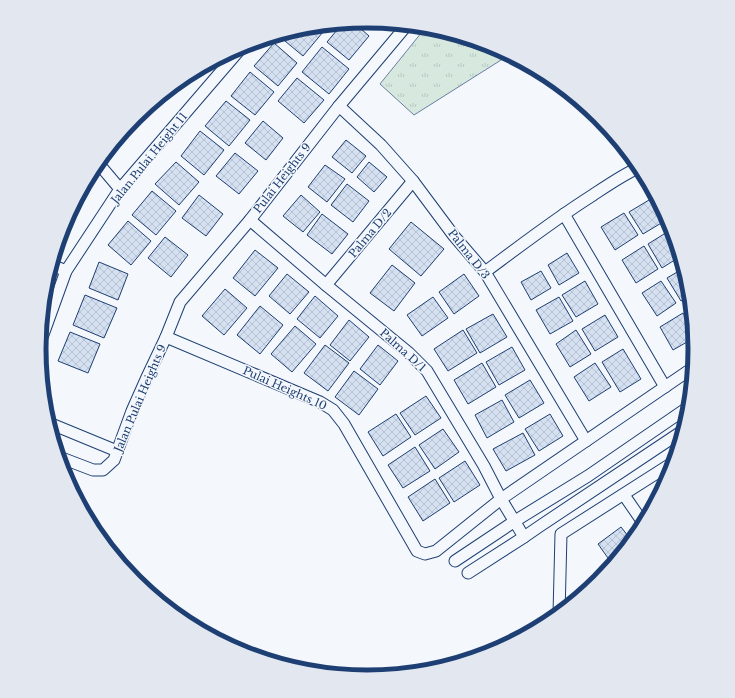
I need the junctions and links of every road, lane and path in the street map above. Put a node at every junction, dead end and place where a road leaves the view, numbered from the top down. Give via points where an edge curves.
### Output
1 (402, 30) edge
2 (233, 58) edge
3 (339, 106) junction
4 (103, 169) edge
5 (634, 170) edge
6 (413, 181) junction
7 (120, 189) junction
8 (564, 214) junction
9 (250, 220) junction
10 (57, 267) edge
11 (66, 271) junction
12 (485, 272) junction
13 (326, 285) junction
14 (48, 322) edge
15 (166, 337) junction
16 (688, 370) edge
17 (665, 387) junction
18 (682, 411) edge
19 (56, 425) edge
20 (677, 435) edge
21 (586, 441) junction
22 (117, 450) junction
23 (67, 460) edge
24 (71, 462) junction
25 (69, 466) edge
26 (666, 468) edge
27 (624, 495) junction
28 (501, 499) junction
29 (640, 518) edge
30 (514, 521) junction
31 (524, 537) junction
32 (455, 561) dead end
33 (468, 573) dead end
34 (559, 607) edge

1 - 3 street, Pulai Heights 9
2 - 7 street, Jalan Pulai Height 11
3 - 6 street, Palma D/3
3 - 9 street, Pulai Heights 9
4 - 7 street
5 - 8 street
6 - 12 street, Palma D/3
6 - 13 street, Palma D/2
7 - 11 street, Jalan Pulai Height 11
8 - 12 street
8 - 17 street
9 - 13 street, Palma D/1
9 - 15 street, Pulai Heights 9 via 180,302
10 - 11 street
11 - 14 street, Jalan Pulai Height 11
12 - 21 street, Palma D/3
13 - 28 street, Palma D/1 via 409,353 427,372
15 - 22 street, Jalan Pulai Heights 9
15 - 28 street, Pulai Heights 10 via 320,402 333,410 344,424 417,551 425,554 436,551
16 - 17 street
17 - 21 street
18 - 30 street via 588,476
19 - 22 street
20 - 31 street
21 - 28 street
22 - 24 street, Jalan Pulai Heights 9 via 114,460 103,470 93,470
23 - 24 street
24 - 25 lane
26 - 27 street
27 - 29 street
27 - 34 street via 561,534
28 - 30 street, Palma D/1
30 - 31 street, Palma D/1
30 - 32 street
31 - 33 street

